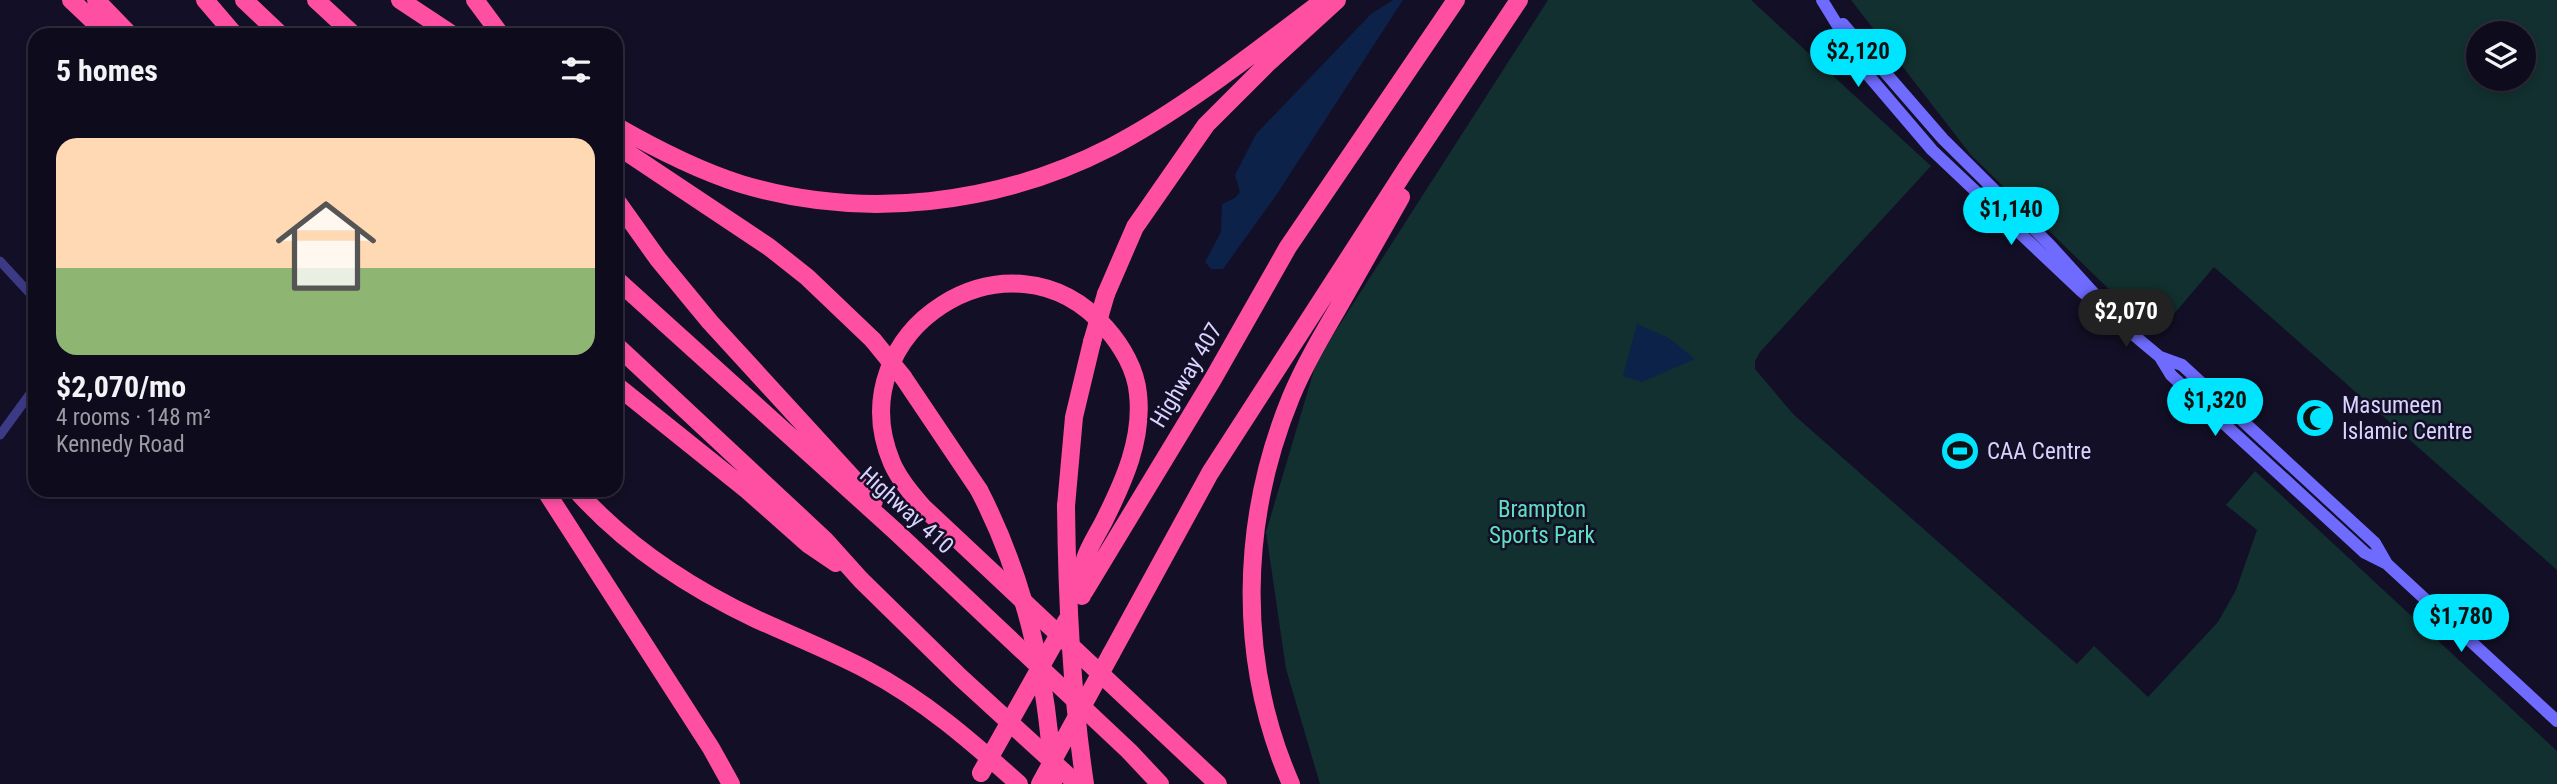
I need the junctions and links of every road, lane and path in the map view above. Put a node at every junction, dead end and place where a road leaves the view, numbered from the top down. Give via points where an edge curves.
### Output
1 (71, 0) edge
2 (96, 0) edge
3 (205, 0) edge
4 (244, 0) edge
5 (316, 0) edge
6 (400, 0) edge
7 (475, 0) edge
8 (1324, 0) edge
9 (1338, 0) edge
10 (1456, 0) edge
11 (1519, 0) edge
12 (1823, 0) edge
13 (101, 28) edge
14 (123, 28) edge
15 (229, 28) edge
16 (274, 28) edge
17 (346, 28) edge
18 (442, 28) edge
19 (495, 28) edge
20 (623, 130) edge
21 (623, 150) edge
22 (1406, 169) junction
23 (623, 210) edge
24 (0, 261) edge
25 (623, 285) edge
26 (28, 291) edge
27 (623, 352) edge
28 (623, 391) edge
29 (28, 397) edge
30 (0, 435) edge
31 (550, 497) edge
32 (583, 497) edge
33 (894, 530) junction
34 (861, 580) junction
35 (1082, 596) junction
36 (2557, 721) edge
37 (978, 778) edge
38 (731, 784) edge
39 (1018, 784) edge
40 (1040, 784) edge
41 (1053, 784) edge
42 (1077, 784) edge
43 (1085, 784) edge
44 (1160, 784) edge
45 (1218, 784) edge
46 (1292, 784) edge

1 - 13 highway
2 - 14 highway
3 - 15 highway
4 - 16 highway
5 - 17 highway
6 - 18 highway
7 - 19 highway
8 - 20 highway via 1213,83 1112,147 1040,178 976,194 902,203 797,197 721,177
9 - 43 highway, bridge via 1206,125 1135,226 1106,294 1073,417 1066,506 1070,656
10 - 35 highway, Highway 407 via 1288,247
11 - 22 highway
12 - 36 main road via 1868,75 1932,149 2081,291 2160,357 2171,376 2365,553 2387,564
21 - 41 highway, bridge via 769,247 815,284 873,340 903,377 979,490 1009,558 1047,704
22 - 40 highway, bridge via 1210,473
22 - 46 highway via 1403,193 1291,396 1264,474 1255,520 1251,588 1257,667 1267,713
23 - 33 highway via 710,323 868,492
24 - 26 street
25 - 33 highway, Highway 410
27 - 34 highway via 825,540
28 - 34 highway via 808,544
29 - 30 street
31 - 38 highway
32 - 39 highway via 614,529 667,569 725,604 865,668 913,696
33 - 44 highway, Highway 410
34 - 42 highway
35 - 37 highway, Highway 407, bridge
35 - 45 highway via 1085,559 1134,449 1139,410 1134,374 1115,338 1097,317 1063,295 1022,284 962,292 917,325 894,358 883,411 892,463 923,506

